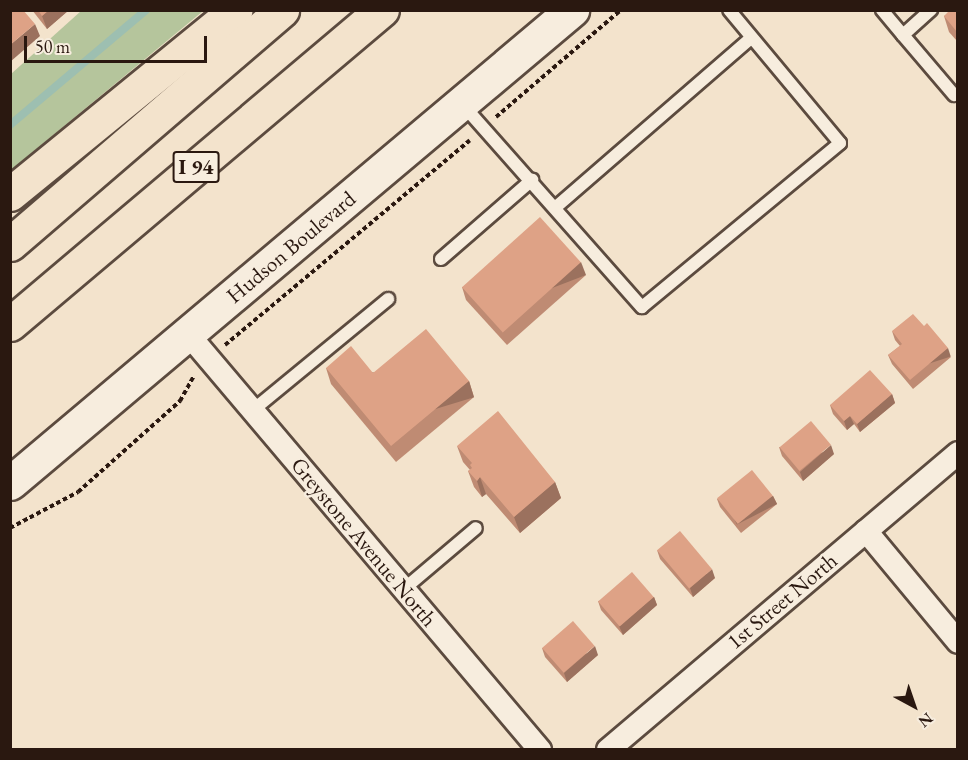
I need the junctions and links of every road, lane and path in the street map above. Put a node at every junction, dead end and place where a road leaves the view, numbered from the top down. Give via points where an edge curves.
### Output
1 (236, 10) edge
2 (282, 10) edge
3 (382, 10) edge
4 (572, 10) edge
5 (621, 10) edge
6 (729, 10) edge
7 (882, 10) edge
8 (931, 10) edge
9 (903, 35) junction
10 (751, 38) junction
11 (954, 95) dead end
12 (462, 104) junction
13 (484, 128) junction
14 (532, 180) junction
15 (10, 194) edge
16 (556, 207) junction
17 (10, 244) edge
18 (441, 259) dead end
19 (388, 299) dead end
20 (10, 324) edge
21 (188, 334) junction
22 (209, 359) junction
23 (253, 410) junction
24 (957, 453) edge
25 (10, 483) edge
26 (10, 528) edge
27 (476, 528) dead end
28 (866, 531) junction
29 (404, 589) junction
30 (957, 642) edge
31 (540, 750) edge
32 (608, 750) edge

1 - 15 highway
2 - 17 highway, I 94
3 - 20 highway, I 94
4 - 12 street, Hudson Boulevard
5 - 13 path
6 - 10 lane
7 - 9 lane
8 - 9 lane
9 - 11 lane
10 - 16 lane
10 - 16 lane via 840,143 642,307
12 - 13 lane
12 - 21 street, Hudson Boulevard
13 - 14 lane
13 - 22 path
14 - 16 lane
14 - 18 lane
19 - 23 lane
21 - 22 street, Greystone Avenue North
21 - 25 street, Hudson Boulevard
22 - 23 street, Greystone Avenue North
22 - 26 path via 192,378 180,401 78,492
23 - 29 street, Greystone Avenue North
24 - 28 street, 1st Street North
27 - 29 lane
28 - 30 street
28 - 32 street, 1st Street North
29 - 31 street, Greystone Avenue North

